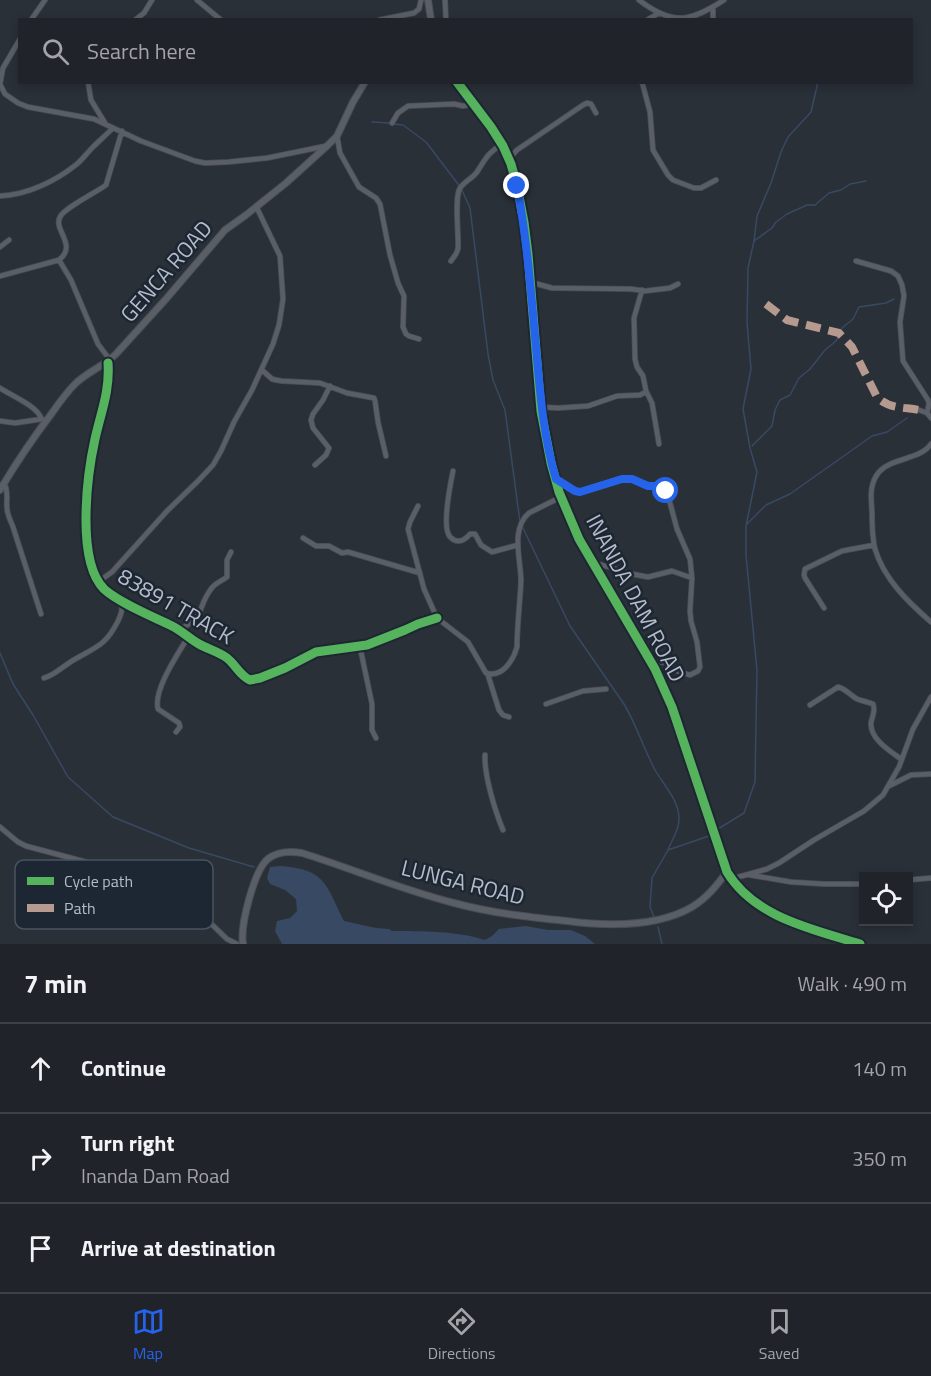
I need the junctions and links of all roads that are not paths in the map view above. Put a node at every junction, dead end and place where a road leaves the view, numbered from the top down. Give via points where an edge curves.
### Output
1 (45, 0) edge
2 (152, 0) edge
3 (197, 0) edge
4 (421, 0) edge
5 (428, 0) edge
6 (445, 0) edge
7 (639, 0) edge
8 (724, 0) edge
9 (713, 7) junction
10 (659, 13) junction
11 (32, 18) edge
12 (138, 18) edge
13 (219, 18) edge
14 (389, 18) edge
15 (431, 18) edge
16 (446, 18) edge
17 (650, 18) edge
18 (675, 18) edge
19 (686, 18) edge
20 (713, 18) edge
21 (18, 42) edge
22 (88, 84) edge
23 (364, 84) edge
24 (458, 84) edge
25 (643, 84) edge
26 (1, 90) edge
27 (473, 104) junction
28 (596, 113) dead end
29 (105, 123) junction
30 (392, 123) dead end
31 (113, 128) junction
32 (122, 131) junction
33 (337, 136) junction
34 (502, 144) junction
35 (328, 145) junction
36 (509, 159) junction
37 (716, 180) dead end
38 (0, 196) edge
39 (256, 206) junction
40 (9, 240) dead end
41 (0, 247) edge
42 (59, 260) junction
43 (451, 261) dead end
44 (856, 261) dead end
45 (0, 276) edge
46 (530, 282) junction
47 (678, 284) dead end
48 (642, 290) junction
49 (419, 339) dead end
50 (109, 361) junction
51 (262, 370) junction
52 (330, 386) junction
53 (0, 388) edge
54 (646, 392) junction
55 (541, 407) junction
56 (919, 410) dead end
57 (927, 413) junction
58 (931, 418) edge
59 (44, 419) junction
60 (0, 421) edge
61 (659, 444) dead end
62 (931, 444) edge
63 (386, 456) dead end
64 (315, 465) dead end
65 (453, 471) dead end
66 (556, 479) junction
67 (4, 483) junction
68 (0, 490) edge
69 (561, 497) junction
70 (418, 506) dead end
71 (303, 538) dead end
72 (518, 545) junction
73 (874, 545) junction
74 (231, 552) dead end
75 (592, 562) junction
76 (420, 573) junction
77 (692, 578) junction
78 (98, 582) junction
79 (115, 597) junction
80 (824, 608) dead end
81 (41, 614) dead end
82 (437, 618) junction
83 (931, 622) edge
84 (178, 630) junction
85 (188, 637) junction
86 (360, 647) junction
87 (652, 664) junction
88 (488, 675) junction
89 (44, 678) dead end
90 (606, 690) dead end
91 (931, 697) edge
92 (546, 704) dead end
93 (810, 705) dead end
94 (509, 717) dead end
95 (176, 732) dead end
96 (376, 738) dead end
97 (485, 755) dead end
98 (901, 759) junction
99 (931, 774) edge
100 (889, 786) junction
101 (0, 827) edge
102 (503, 830) dead end
103 (78, 860) edge
104 (727, 872) junction
105 (747, 875) junction
106 (931, 878) edge
107 (731, 879) junction
108 (913, 880) edge
109 (859, 884) edge
110 (213, 926) edge
111 (237, 944) edge
112 (243, 944) edge
113 (860, 944) edge

1 - 11 street
2 - 12 street
3 - 13 street
4 - 14 street via 414,13
5 - 15 street
6 - 16 street
7 - 10 street
8 - 9 street
9 - 19 street
9 - 20 street
10 - 17 street
10 - 18 street
21 - 26 street via 3,68
22 - 29 street via 91,100
23 - 33 street, GENCA ROAD
24 - 27 street, INANDA DAM ROAD
25 - 37 street via 650,112 652,150 668,175 694,188
26 - 29 street via 28,107
27 - 30 street via 408,106
27 - 34 street, INANDA DAM ROAD
28 - 36 street via 591,104 583,105
29 - 31 street
31 - 32 street
31 - 38 street via 61,175 38,187
32 - 35 street via 205,163 267,158
32 - 42 street via 106,185 59,218 67,250
33 - 35 street, GENCA ROAD
33 - 49 street via 340,153 358,186 380,204 390,255 404,296 403,327 406,334
34 - 36 street, INANDA DAM ROAD
34 - 43 street via 488,154 459,192 458,249
35 - 39 street, GENCA ROAD
36 - 46 street, INANDA DAM ROAD via 524,222
39 - 50 street, GENCA ROAD via 225,230
39 - 51 street via 280,256 283,299 279,325
40 - 41 street
42 - 45 street
42 - 50 street
44 - 57 street via 898,276 904,296 900,322 903,361 928,399
46 - 48 street via 552,288
46 - 55 street, INANDA DAM ROAD
47 - 48 street
48 - 54 street via 634,318 634,346
50 - 59 street, GENCA ROAD via 75,385
50 - 78 street, 83891 TRACK via 108,387 87,496 88,550
51 - 52 street via 276,380
51 - 78 street via 213,465
52 - 63 street via 374,398
52 - 64 street via 311,420 329,448
53 - 59 street via 34,408
54 - 55 street via 588,406
54 - 61 street via 652,403
55 - 66 street, INANDA DAM ROAD
56 - 57 street
57 - 58 street
59 - 60 street
59 - 67 street, GENCA ROAD
62 - 73 street via 924,451 885,467 874,479
65 - 72 street via 447,512 449,536 459,541 475,534 481,545 492,552
66 - 69 street, INANDA DAM ROAD
66 - 77 street via 580,492 622,479 665,486 690,560
67 - 68 street, GENCA ROAD
67 - 81 street via 8,514
69 - 72 street via 525,516
69 - 75 street, INANDA DAM ROAD
70 - 76 street via 408,529
71 - 76 street via 316,546 329,546 342,553
72 - 88 street via 521,581 515,654 510,664
73 - 80 street via 842,551 805,569 805,578
73 - 83 street via 891,582
74 - 84 street via 227,577 213,585 195,621
75 - 77 street via 648,577 670,571
75 - 87 street, INANDA DAM ROAD
76 - 82 street
77 - 87 street via 690,611 700,667 687,675 668,663
78 - 79 street, 83891 TRACK
79 - 84 street, 83891 TRACK
79 - 89 street via 122,604 122,612 109,637
82 - 86 street, 83891 TRACK
82 - 88 street via 468,642
84 - 85 street, 83891 TRACK
85 - 86 street, 83891 TRACK via 226,657 250,680 316,652
85 - 95 street via 160,689 157,703 158,709 179,723
86 - 96 street
87 - 104 street, INANDA DAM ROAD via 672,707
88 - 94 street via 499,710
90 - 92 street via 583,691
91 - 98 street
93 - 98 street via 838,687 873,704 874,735
97 - 102 street via 489,785
98 - 100 street
99 - 100 street via 911,776
100 - 105 street via 876,801 849,820 779,863
101 - 103 street via 26,846
104 - 107 street, INANDA DAM ROAD
104 - 112 street, LUNGA ROAD via 706,897 679,913 621,925 592,924 505,915 453,903 302,853 285,852 269,858 259,871 246,911
105 - 107 street
105 - 109 street via 791,882
106 - 108 street
107 - 113 street, INANDA DAM ROAD via 750,900 779,916
110 - 111 street

